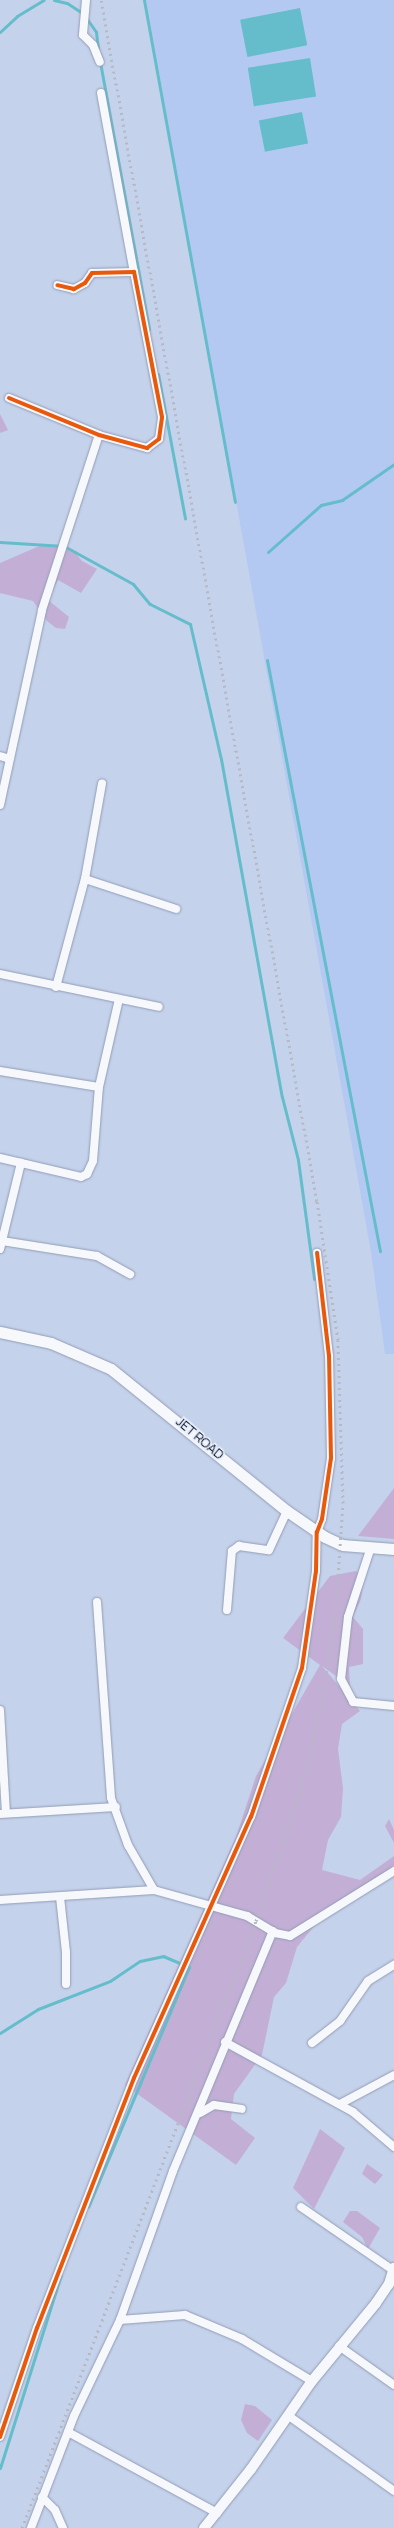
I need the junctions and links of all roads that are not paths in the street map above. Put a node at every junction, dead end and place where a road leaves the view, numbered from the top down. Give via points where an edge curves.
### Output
1 (86, 0) edge
2 (100, 62) dead end
3 (101, 93) dead end
4 (134, 272) junction
5 (58, 284) dead end
6 (10, 398) dead end
7 (99, 435) junction
8 (0, 756) edge
9 (10, 759) junction
10 (102, 784) dead end
11 (0, 805) edge
12 (84, 879) junction
13 (176, 909) dead end
14 (0, 974) edge
15 (56, 987) junction
16 (119, 999) junction
17 (160, 1007) dead end
18 (0, 1071) edge
19 (99, 1087) junction
20 (0, 1158) edge
21 (21, 1163) junction
22 (1, 1245) edge
23 (317, 1253) dead end
24 (130, 1274) dead end
25 (0, 1332) edge
26 (287, 1510) junction
27 (317, 1532) junction
28 (371, 1547) junction
29 (394, 1549) edge
30 (97, 1602) dead end
31 (227, 1610) dead end
32 (394, 1706) edge
33 (0, 1710) edge
34 (116, 1807) junction
35 (3, 1814) edge
36 (394, 1871) edge
37 (154, 1890) junction
38 (60, 1897) junction
39 (0, 1900) edge
40 (211, 1904) junction
41 (273, 1931) junction
42 (394, 1965) edge
43 (66, 1984) dead end
44 (226, 2042) junction
45 (312, 2043) dead end
46 (394, 2075) edge
47 (340, 2104) junction
48 (242, 2109) dead end
49 (200, 2112) junction
50 (394, 2147) edge
51 (301, 2207) dead end
52 (394, 2270) edge
53 (120, 2320) junction
54 (339, 2346) junction
55 (312, 2381) junction
56 (394, 2385) edge
57 (290, 2416) junction
58 (68, 2432) junction
59 (0, 2437) edge
60 (394, 2491) edge
61 (42, 2497) junction
62 (217, 2513) junction
63 (31, 2528) edge
64 (63, 2528) edge
65 (204, 2528) edge

1 - 2 street via 83,35 93,45
3 - 4 street
4 - 5 street via 92,273 85,283 74,289
4 - 7 street via 162,427 159,439 148,448
6 - 7 street
7 - 9 street via 42,610
8 - 9 street
9 - 11 street
10 - 12 street
12 - 13 street
12 - 15 street
14 - 15 street
15 - 16 street
16 - 17 street
16 - 19 street
18 - 19 street
19 - 21 street via 93,1161 87,1174 81,1177
20 - 21 street
21 - 22 street
22 - 24 street via 103,1257
23 - 27 street via 329,1356 331,1452 326,1499
25 - 26 main road, JET ROAD via 51,1343 111,1368
26 - 27 main road, JET ROAD
26 - 31 street via 269,1550 240,1546 232,1551
27 - 28 main road, JET ROAD via 342,1545
27 - 40 street via 309,1626 296,1690 251,1817
28 - 29 main road, JET ROAD
28 - 32 street via 348,1617 341,1679 353,1702
30 - 34 street via 107,1762
33 - 35 street
34 - 35 street
34 - 37 street via 128,1844
36 - 41 street via 290,1936
37 - 38 street
37 - 40 street
38 - 39 street
38 - 43 street via 66,1952
40 - 41 street via 247,1916
40 - 59 street via 134,2078 37,2328
41 - 44 street
42 - 45 street via 368,1981 340,2021
44 - 47 street
44 - 49 street
46 - 47 street
47 - 50 street
48 - 49 street via 214,2105
49 - 53 street via 173,2171
51 - 52 street
52 - 54 street via 376,2302
53 - 55 street via 185,2315 242,2339
53 - 58 street
54 - 55 street
54 - 56 street
55 - 57 street
57 - 60 street
57 - 62 street
58 - 61 street
58 - 62 street
61 - 63 street
61 - 64 street via 55,2510
62 - 65 street

